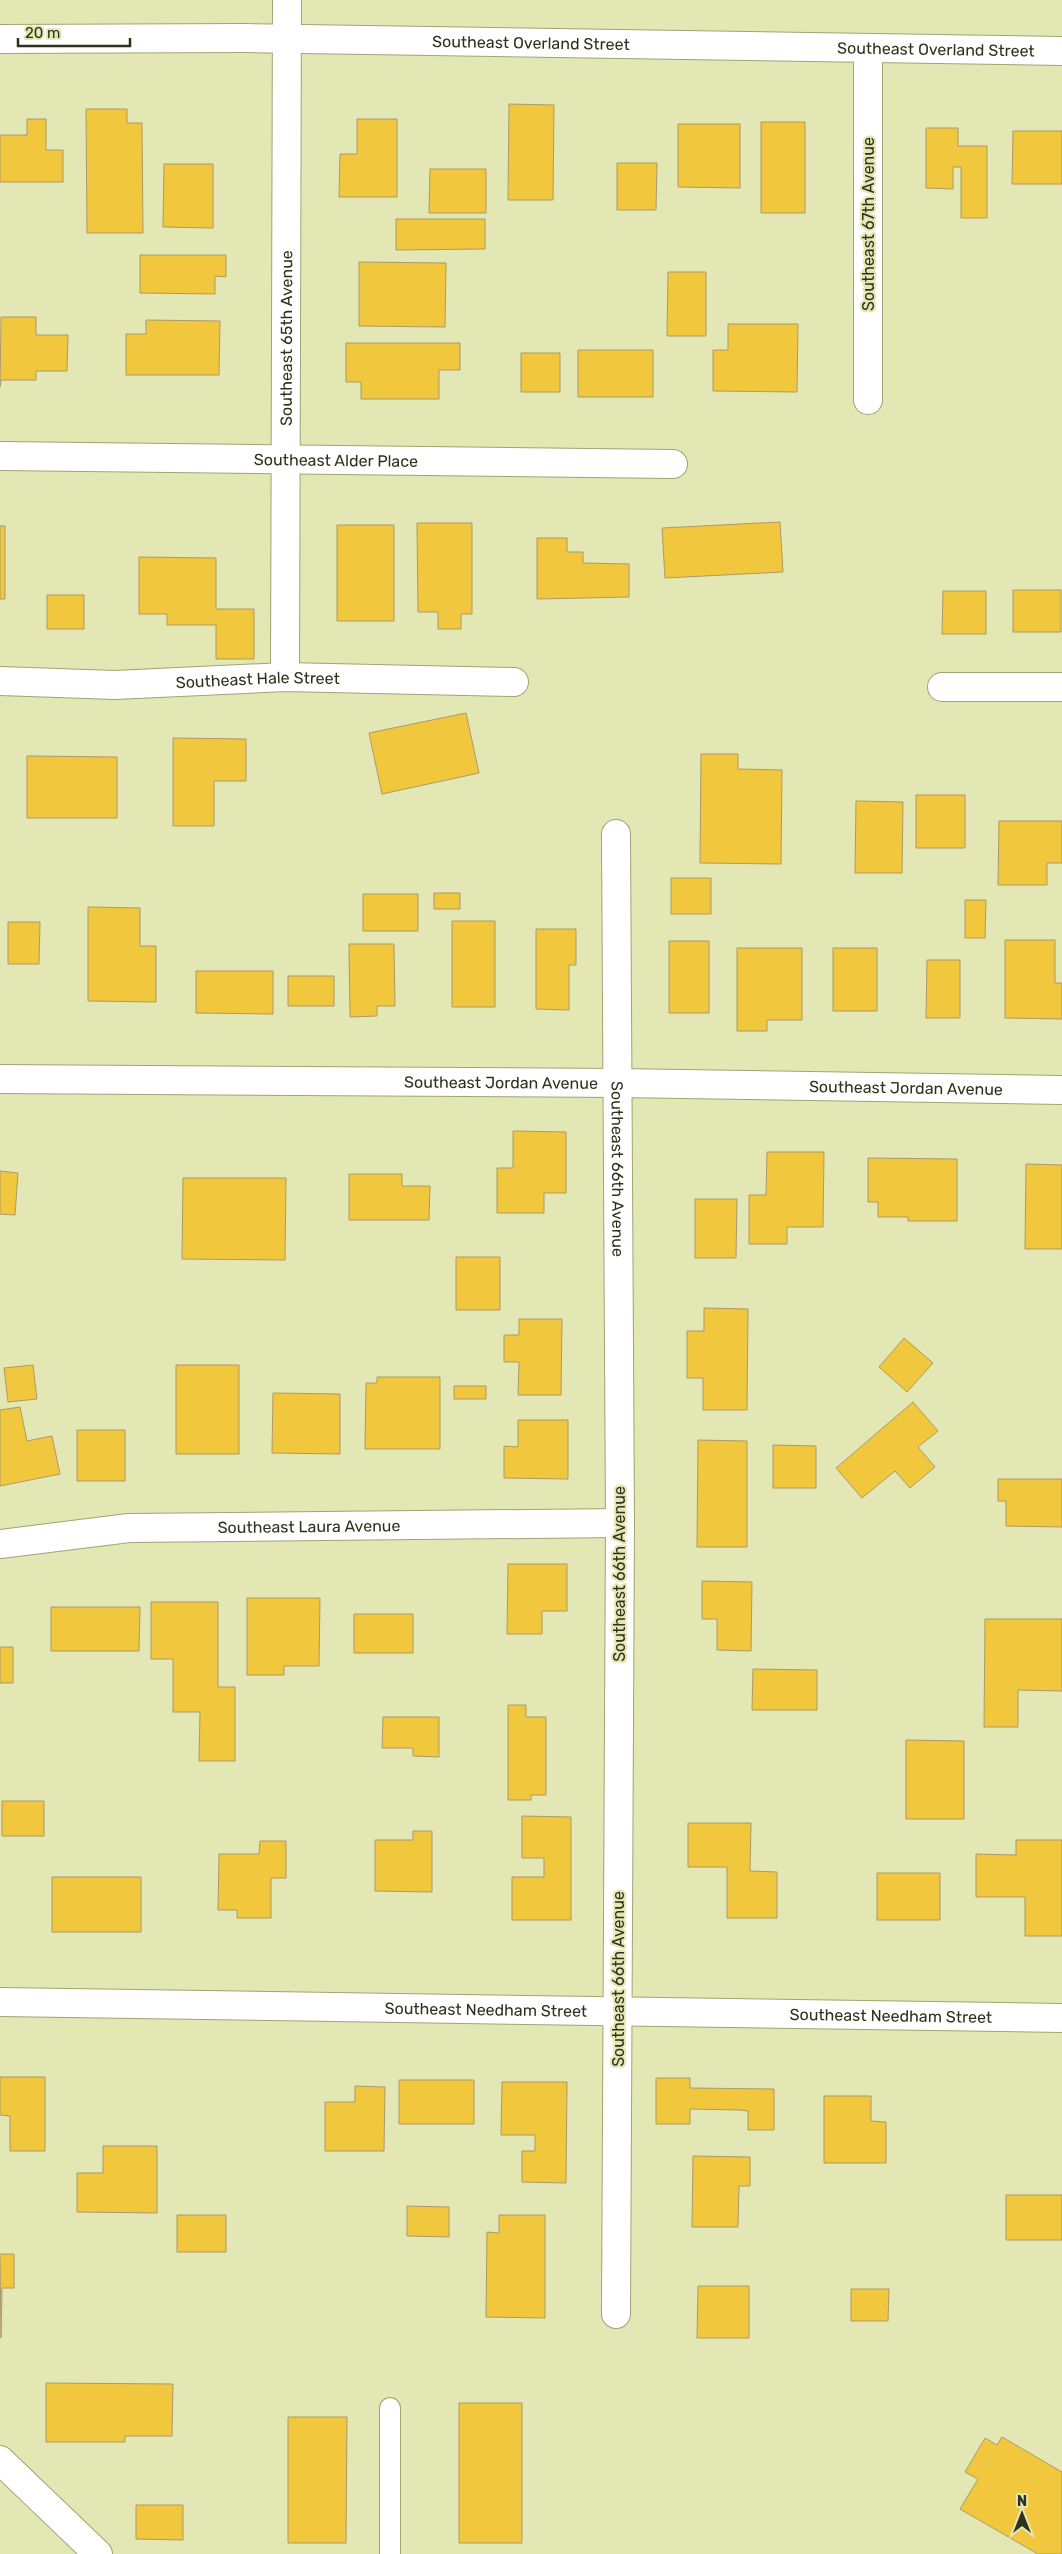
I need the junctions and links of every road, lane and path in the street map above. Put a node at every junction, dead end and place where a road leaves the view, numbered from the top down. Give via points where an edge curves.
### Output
1 (287, 0) edge
2 (0, 39) edge
3 (289, 39) junction
4 (868, 48) junction
5 (1062, 51) edge
6 (868, 400) dead end
7 (0, 456) edge
8 (286, 460) junction
9 (673, 464) dead end
10 (285, 677) junction
11 (0, 681) edge
12 (514, 682) dead end
13 (942, 687) dead end
14 (1062, 687) edge
15 (616, 834) dead end
16 (0, 1079) edge
17 (619, 1083) junction
18 (1062, 1090) edge
19 (620, 1523) junction
20 (0, 1544) edge
21 (0, 2002) edge
22 (617, 2011) junction
23 (1062, 2018) edge
24 (616, 2314) dead end
25 (390, 2408) dead end
26 (0, 2460) edge
27 (98, 2554) edge
28 (390, 2554) edge

1 - 3 street, Southeast 65th Avenue
2 - 3 street, Southeast Overland Street
3 - 4 street, Southeast Overland Street
3 - 8 street, Southeast 65th Avenue
4 - 5 street, Southeast Overland Street
4 - 6 street, Southeast 67th Avenue
7 - 8 street, Southeast Alder Place
8 - 9 street, Southeast Alder Place
8 - 10 street, Southeast 65th Avenue
10 - 11 street, Southeast Hale Street via 115,684
10 - 12 street, Southeast Hale Street
13 - 14 street
15 - 17 street, Southeast 66th Avenue
16 - 17 street, Southeast Jordan Avenue
17 - 18 street, Southeast Jordan Avenue
17 - 19 street, Southeast 66th Avenue
19 - 20 street, Southeast Laura Avenue via 130,1528
19 - 22 street, Southeast 66th Avenue
21 - 22 street, Southeast Needham Street
22 - 23 street, Southeast Needham Street
22 - 24 street, Southeast 66th Avenue
25 - 28 lane
26 - 27 street

